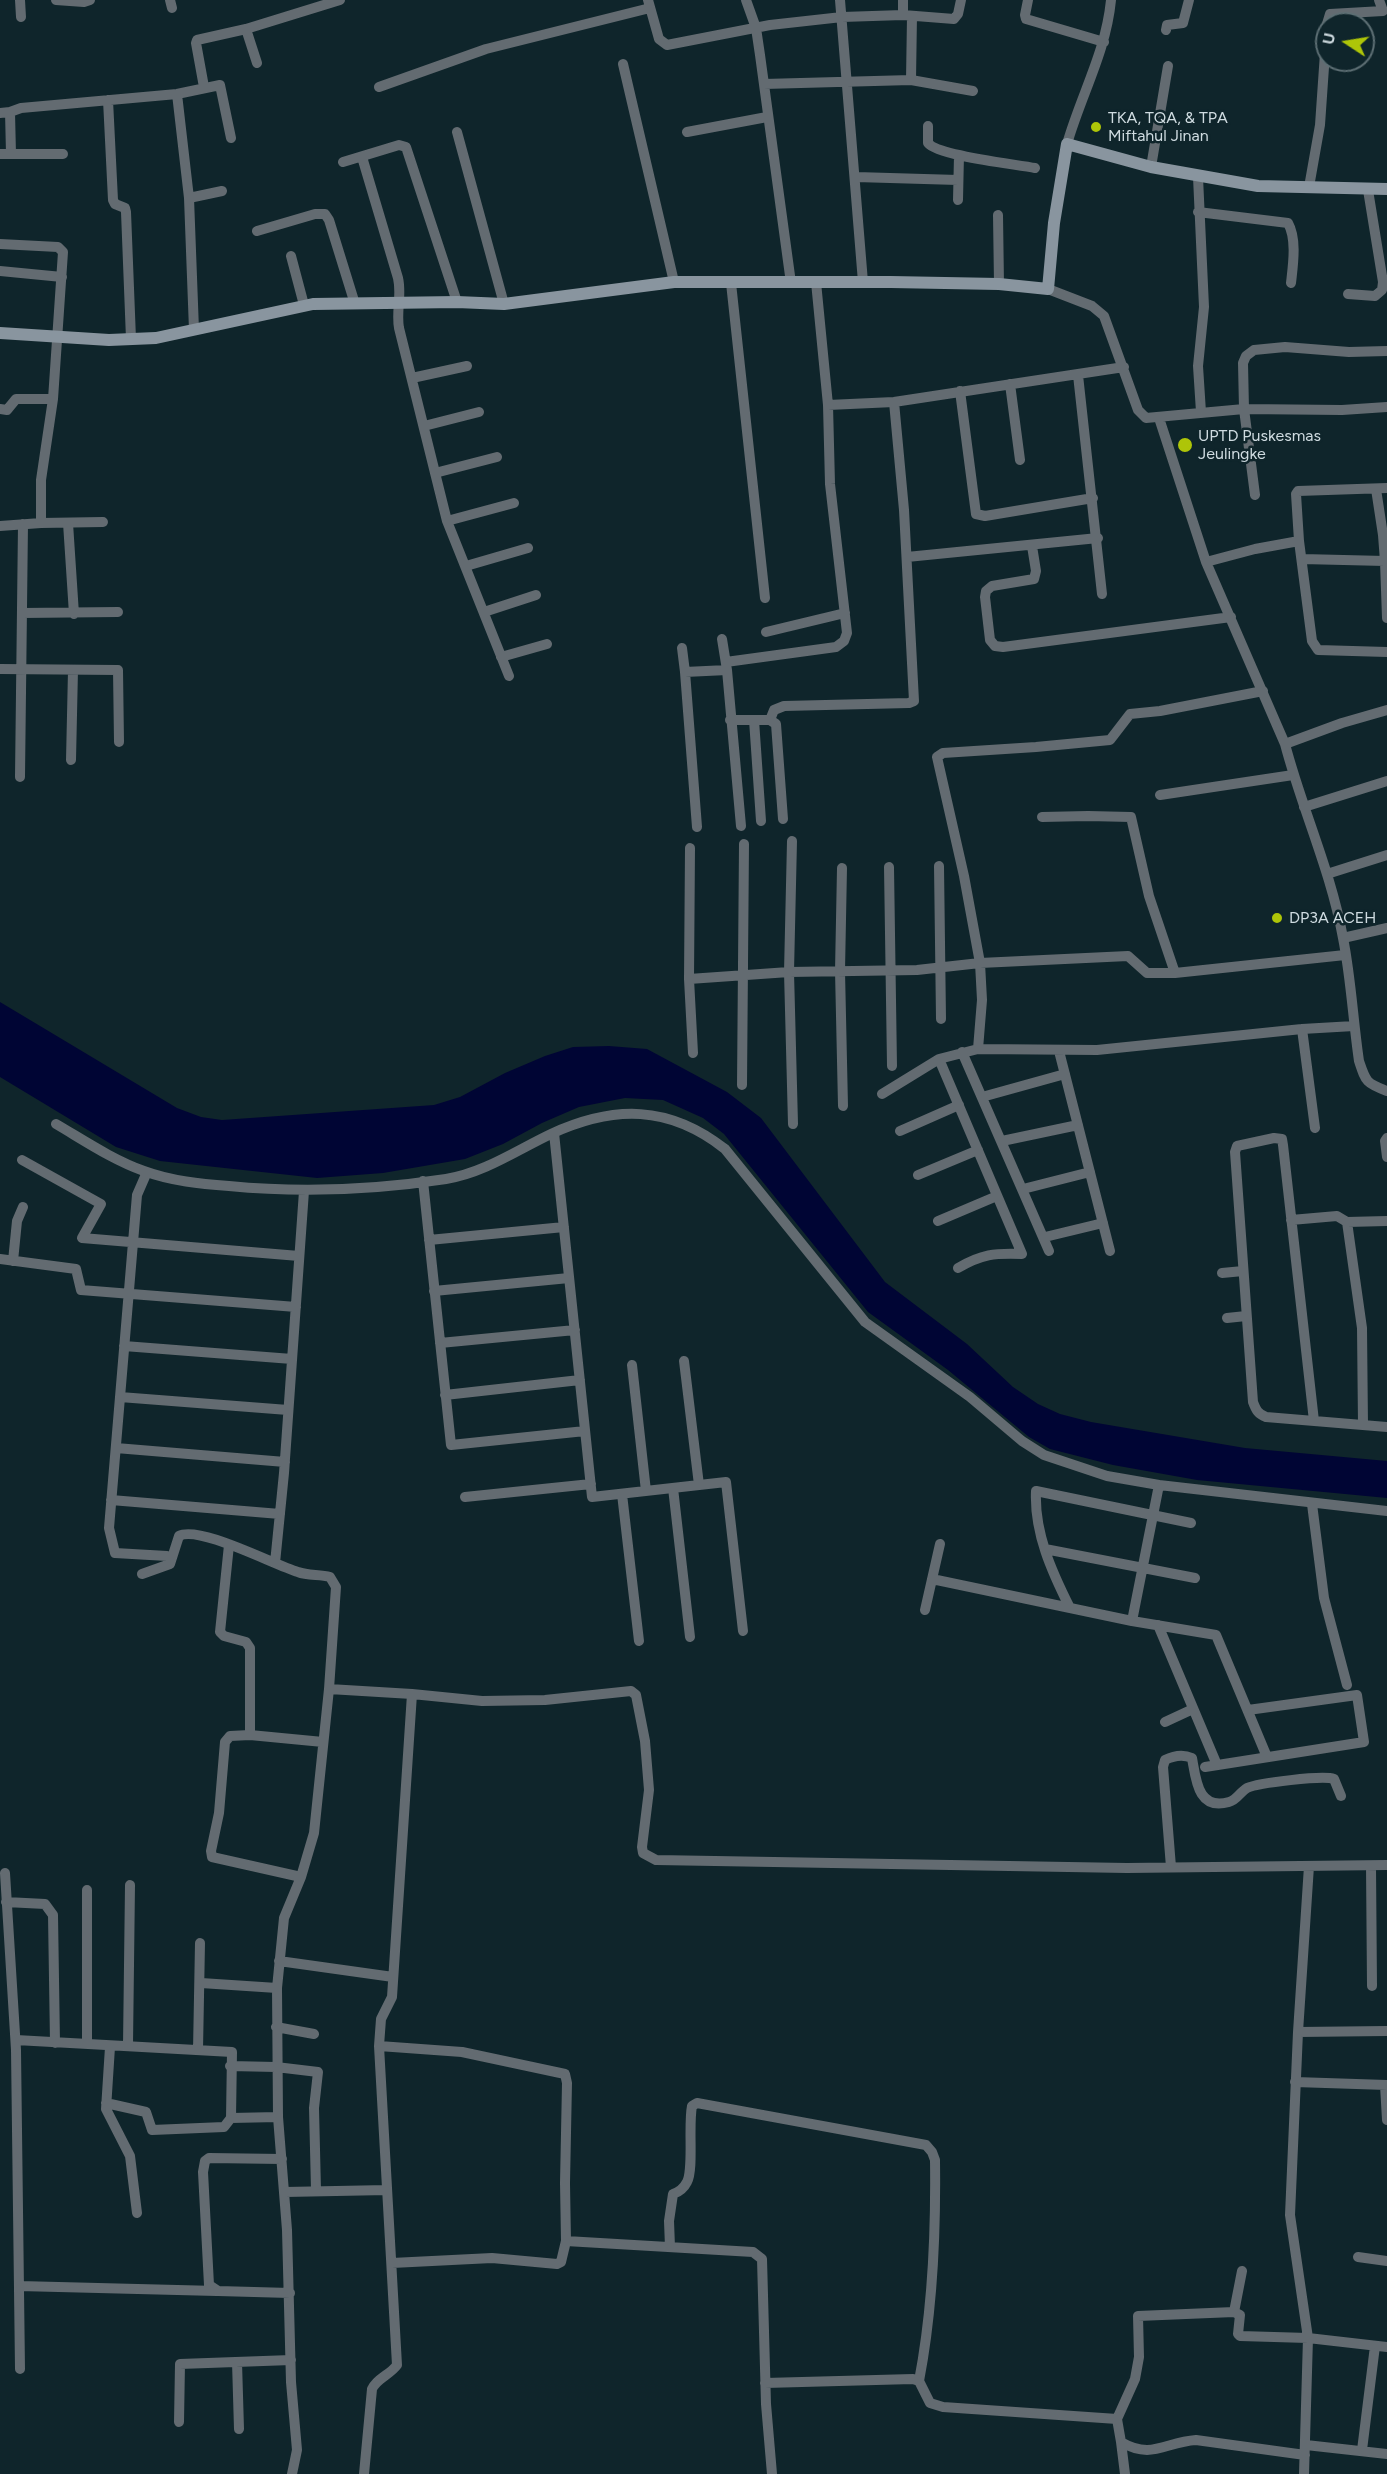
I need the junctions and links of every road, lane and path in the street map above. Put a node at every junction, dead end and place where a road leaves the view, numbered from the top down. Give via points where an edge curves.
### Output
1 (20, 0) edge
2 (56, 0) edge
3 (90, 0) edge
4 (340, 0) edge
5 (746, 0) edge
6 (840, 0) edge
7 (903, 0) edge
8 (961, 0) edge
9 (1028, 0) edge
10 (1111, 0) edge
11 (1189, 0) edge
12 (1379, 0) edge
13 (649, 4) edge
14 (1385, 11) edge
15 (1367, 12) edge
16 (908, 15) junction
17 (21, 17) dead end
18 (842, 17) junction
19 (756, 28) junction
20 (246, 29) junction
21 (1166, 30) dead end
22 (1104, 42) junction
23 (257, 63) dead end
24 (623, 63) dead end
25 (1168, 66) dead end
26 (1324, 72) edge
27 (911, 80) junction
28 (848, 82) junction
29 (764, 84) junction
30 (204, 87) junction
31 (380, 87) dead end
32 (974, 91) dead end
33 (177, 94) junction
34 (108, 100) junction
35 (5, 113) edge
36 (767, 117) junction
37 (928, 126) dead end
38 (457, 132) dead end
39 (687, 132) dead end
40 (231, 138) dead end
41 (1067, 144) junction
42 (6, 154) edge
43 (63, 154) dead end
44 (959, 155) junction
45 (362, 157) junction
46 (344, 162) dead end
47 (1151, 167) junction
48 (1035, 168) dead end
49 (856, 177) junction
50 (1198, 177) junction
51 (958, 180) junction
52 (1309, 187) junction
53 (1387, 189) edge
54 (1368, 190) junction
55 (222, 191) dead end
56 (189, 198) junction
57 (958, 200) dead end
58 (1198, 212) junction
59 (998, 214) dead end
60 (257, 231) dead end
61 (0, 244) edge
62 (291, 256) dead end
63 (0, 271) edge
64 (62, 277) junction
65 (674, 282) junction
66 (816, 282) junction
67 (863, 282) junction
68 (731, 283) junction
69 (1292, 283) dead end
70 (790, 284) junction
71 (999, 284) junction
72 (1048, 289) junction
73 (1348, 294) dead end
74 (457, 302) junction
75 (400, 303) junction
76 (355, 304) junction
77 (504, 304) junction
78 (304, 305) junction
79 (194, 330) junction
80 (0, 333) edge
81 (58, 338) junction
82 (131, 339) junction
83 (1387, 351) edge
84 (467, 366) dead end
85 (1124, 366) junction
86 (1078, 375) junction
87 (412, 378) junction
88 (1010, 384) junction
89 (960, 391) junction
90 (53, 399) junction
91 (894, 402) junction
92 (828, 405) junction
93 (1387, 408) edge
94 (1244, 409) junction
95 (0, 410) edge
96 (479, 412) dead end
97 (1201, 412) junction
98 (1159, 418) junction
99 (424, 426) junction
100 (497, 457) dead end
101 (1020, 460) dead end
102 (435, 473) junction
103 (1381, 489) edge
104 (1255, 495) dead end
105 (1093, 498) junction
106 (514, 503) dead end
107 (447, 521) junction
108 (103, 522) dead end
109 (40, 523) junction
110 (68, 523) junction
111 (23, 524) junction
112 (0, 526) edge
113 (1098, 538) junction
114 (1299, 541) junction
115 (1032, 546) junction
116 (528, 548) dead end
117 (907, 557) junction
118 (1302, 559) junction
119 (1386, 561) edge
120 (1206, 562) junction
121 (466, 566) junction
122 (1102, 594) dead end
123 (536, 595) dead end
124 (765, 598) dead end
125 (118, 612) dead end
126 (484, 612) junction
127 (22, 613) junction
128 (845, 613) junction
129 (74, 614) junction
130 (1231, 617) junction
131 (1387, 618) edge
132 (766, 632) dead end
133 (722, 639) dead end
134 (547, 644) dead end
135 (682, 648) dead end
136 (1387, 652) edge
137 (501, 657) junction
138 (727, 666) junction
139 (0, 669) edge
140 (21, 669) junction
141 (73, 670) junction
142 (685, 672) junction
143 (509, 676) dead end
144 (1263, 691) junction
145 (1387, 710) edge
146 (730, 720) junction
147 (754, 720) junction
148 (770, 720) junction
149 (119, 742) dead end
150 (1286, 744) junction
151 (71, 760) dead end
152 (1293, 775) junction
153 (20, 777) dead end
154 (1387, 781) edge
155 (1160, 795) dead end
156 (1304, 807) junction
157 (1042, 817) dead end
158 (783, 819) dead end
159 (761, 821) dead end
160 (741, 826) dead end
161 (698, 827) dead end
162 (792, 842) dead end
163 (744, 844) dead end
164 (690, 848) dead end
165 (1387, 855) edge
166 (939, 866) dead end
167 (889, 867) dead end
168 (842, 868) dead end
169 (1327, 874) junction
170 (1387, 928) edge
171 (1344, 939) junction
172 (1345, 955) junction
173 (980, 963) junction
174 (940, 968) junction
175 (890, 970) junction
176 (840, 971) junction
177 (789, 972) junction
178 (1175, 973) junction
179 (741, 975) junction
180 (689, 979) junction
181 (941, 1019) dead end
182 (1354, 1026) junction
183 (1302, 1029) junction
184 (978, 1048) junction
185 (1059, 1051) junction
186 (962, 1052) junction
187 (693, 1053) dead end
188 (939, 1059) junction
189 (892, 1066) dead end
190 (1065, 1074) junction
191 (742, 1085) dead end
192 (1387, 1090) edge
193 (882, 1094) dead end
194 (982, 1097) junction
195 (843, 1106) dead end
196 (959, 1106) junction
197 (56, 1124) dead end
198 (794, 1124) dead end
199 (1078, 1125) junction
200 (1315, 1128) dead end
201 (900, 1131) dead end
202 (554, 1133) junction
203 (1387, 1138) edge
204 (1002, 1142) junction
205 (978, 1150) junction
206 (1387, 1157) edge
207 (22, 1160) dead end
208 (147, 1173) junction
209 (1090, 1173) junction
210 (918, 1175) dead end
211 (423, 1181) junction
212 (1023, 1189) junction
213 (304, 1191) junction
214 (997, 1196) junction
215 (24, 1207) dead end
216 (1291, 1220) junction
217 (938, 1221) dead end
218 (1387, 1221) edge
219 (1347, 1222) junction
220 (1103, 1223) junction
221 (564, 1227) junction
222 (1045, 1237) junction
223 (429, 1240) junction
224 (133, 1242) junction
225 (1049, 1251) dead end
226 (1110, 1251) dead end
227 (299, 1256) junction
228 (0, 1259) edge
229 (13, 1260) junction
230 (958, 1268) dead end
231 (1243, 1271) junction
232 (1222, 1273) dead end
233 (569, 1278) junction
234 (434, 1291) junction
235 (129, 1294) junction
236 (296, 1307) junction
237 (1246, 1316) junction
238 (1227, 1318) dead end
239 (575, 1330) junction
240 (440, 1343) junction
241 (124, 1346) junction
242 (292, 1359) junction
243 (684, 1361) dead end
244 (632, 1365) dead end
245 (580, 1380) junction
246 (445, 1395) junction
247 (120, 1396) junction
248 (288, 1410) junction
249 (1314, 1421) junction
250 (1363, 1425) junction
251 (1387, 1427) edge
252 (585, 1431) junction
253 (116, 1448) junction
254 (285, 1462) junction
255 (591, 1484) junction
256 (699, 1485) junction
257 (1159, 1485) junction
258 (673, 1488) junction
259 (646, 1491) junction
260 (622, 1494) junction
261 (465, 1497) dead end
262 (111, 1500) junction
263 (1312, 1504) junction
264 (1387, 1511) edge
265 (280, 1514) junction
266 (1153, 1515) junction
267 (1191, 1523) dead end
268 (940, 1544) dead end
269 (229, 1545) junction
270 (1045, 1549) junction
271 (167, 1556) dead end
272 (275, 1563) junction
273 (1142, 1568) junction
274 (142, 1574) dead end
275 (1195, 1578) dead end
276 (932, 1579) junction
277 (1070, 1608) junction
278 (925, 1610) dead end
279 (1132, 1621) junction
280 (1158, 1625) junction
281 (743, 1632) dead end
282 (690, 1637) dead end
283 (639, 1641) dead end
284 (1347, 1685) dead end
285 (329, 1689) junction
286 (412, 1694) junction
287 (1193, 1709) junction
288 (1248, 1710) junction
289 (1165, 1722) dead end
290 (250, 1735) junction
291 (323, 1742) junction
292 (1267, 1757) junction
293 (1217, 1765) junction
294 (1205, 1767) dead end
295 (1341, 1796) dead end
296 (1387, 1865) edge
297 (1309, 1866) junction
298 (1371, 1866) junction
299 (1171, 1867) junction
300 (5, 1873) dead end
301 (300, 1877) junction
302 (130, 1885) dead end
303 (87, 1890) dead end
304 (6, 1902) junction
305 (200, 1943) dead end
306 (279, 1961) junction
307 (393, 1977) junction
308 (201, 1983) junction
309 (1372, 1986) dead end
310 (276, 1988) junction
311 (276, 2027) junction
312 (1387, 2031) edge
313 (1298, 2032) junction
314 (314, 2034) dead end
315 (16, 2040) junction
316 (55, 2043) junction
317 (87, 2044) junction
318 (128, 2045) junction
319 (379, 2046) junction
320 (110, 2047) junction
321 (198, 2050) junction
322 (231, 2066) junction
323 (276, 2067) junction
324 (1295, 2082) junction
325 (1386, 2085) edge
326 (106, 2103) junction
327 (278, 2117) junction
328 (231, 2118) junction
329 (1387, 2120) edge
330 (282, 2159) junction
331 (316, 2190) junction
332 (387, 2190) junction
333 (285, 2192) junction
334 (137, 2213) dead end
335 (566, 2241) junction
336 (670, 2247) junction
337 (1358, 2257) dead end
338 (1387, 2261) edge
339 (392, 2263) junction
340 (1242, 2271) dead end
341 (19, 2286) junction
342 (218, 2291) junction
343 (290, 2293) junction
344 (1234, 2312) junction
345 (1308, 2338) junction
346 (1375, 2346) junction
347 (1387, 2347) edge
348 (291, 2360) junction
349 (237, 2362) junction
350 (20, 2369) dead end
351 (919, 2381) junction
352 (765, 2383) junction
353 (1117, 2419) junction
354 (179, 2422) dead end
355 (239, 2429) dead end
356 (1121, 2442) junction
357 (1305, 2450) junction
358 (1362, 2450) junction
359 (1387, 2454) edge
360 (292, 2474) edge
361 (364, 2474) edge
362 (772, 2474) edge
363 (1125, 2474) edge
364 (1304, 2474) edge

1 - 17 street
2 - 3 street
4 - 20 street
5 - 19 street
6 - 18 street
7 - 16 street
8 - 16 street via 954,19
9 - 22 street via 1026,18
10 - 22 street
11 - 21 street via 1183,23 1171,23
12 - 14 street
13 - 19 street via 659,39 667,45
13 - 31 street via 486,49
14 - 15 street
16 - 18 street
16 - 27 street
18 - 19 street
18 - 28 street
19 - 29 street
20 - 23 street
20 - 30 street via 196,41
22 - 41 street
24 - 65 street
25 - 47 street
26 - 52 street via 1320,125
27 - 28 street
27 - 32 street
28 - 29 street
28 - 49 street
29 - 36 street
30 - 33 street
30 - 40 street via 221,86
33 - 34 street
33 - 56 street
34 - 35 street
34 - 82 street via 113,200 126,212
35 - 42 street
36 - 39 street
36 - 70 street
37 - 44 street via 930,146
38 - 77 street
41 - 47 street
41 - 72 street
42 - 43 street
44 - 48 street
44 - 51 street
45 - 46 street
45 - 74 street via 399,145 406,147
45 - 75 street via 398,278
47 - 50 street
49 - 51 street
49 - 67 street
50 - 52 street via 1258,186
50 - 58 street
51 - 57 street
52 - 54 street
53 - 54 street
54 - 73 street via 1382,290 1375,296
55 - 56 street
56 - 79 street
58 - 69 street via 1288,223 1292,230
58 - 97 street via 1204,307 1198,366
59 - 71 street
60 - 76 street via 325,214
61 - 64 street via 58,247 63,252
62 - 78 street
63 - 64 street
64 - 81 street
65 - 68 street
65 - 77 street
66 - 67 street
66 - 70 street
66 - 92 street
67 - 71 street
68 - 70 street
68 - 124 street
71 - 72 street
72 - 85 street via 1099,310
74 - 75 street
74 - 77 street
75 - 76 street
75 - 87 street via 398,321
76 - 78 street
78 - 79 street
79 - 82 street
80 - 81 street
81 - 82 street
81 - 90 street
83 - 94 street via 1285,347 1254,350 1243,363
84 - 87 street
85 - 86 street
85 - 98 street via 1140,414 1149,419
86 - 88 street
86 - 105 street
87 - 99 street
88 - 89 street
88 - 101 street
89 - 91 street
89 - 105 street via 976,514 985,516
90 - 95 street via 16,399 7,410
90 - 109 street via 41,480
91 - 92 street
91 - 117 street
92 - 128 street via 830,484
93 - 94 street
94 - 97 street
94 - 104 street
96 - 99 street
97 - 98 street
98 - 120 street
99 - 102 street
100 - 102 street
102 - 107 street
103 - 114 street via 1298,491
103 - 119 street
105 - 113 street
106 - 107 street
107 - 121 street
108 - 110 street
109 - 110 street
109 - 111 street
110 - 129 street
111 - 112 street
111 - 127 street
113 - 115 street
113 - 122 street
114 - 118 street
114 - 120 street
115 - 117 street
115 - 130 street via 1034,579 992,586 986,591 990,640 995,646
116 - 121 street
117 - 148 street via 914,701 784,706 774,710
118 - 119 street
118 - 136 street via 1312,641 1318,650
119 - 131 street
120 - 130 street
121 - 126 street
123 - 126 street
125 - 129 street
126 - 137 street
127 - 129 street
127 - 140 street
128 - 132 street
128 - 138 street via 847,633 836,647
130 - 144 street
133 - 138 street
134 - 137 street
135 - 142 street
137 - 143 street
138 - 142 street
138 - 146 street
139 - 140 street
140 - 141 street
140 - 153 street
141 - 149 street via 118,670
141 - 151 street
142 - 161 street
144 - 150 street
144 - 173 street via 1130,714 1110,740 939,755
145 - 150 street
146 - 147 street
146 - 160 street
147 - 148 street
147 - 159 street
148 - 158 street via 776,724
150 - 152 street
152 - 155 street
152 - 156 street
154 - 156 street
156 - 169 street
157 - 178 street via 1131,817 1149,896
162 - 177 street
163 - 179 street
164 - 180 street
165 - 169 street
166 - 174 street
167 - 175 street
168 - 176 street
169 - 171 street
170 - 171 street
171 - 172 street
172 - 178 street
172 - 182 street
173 - 174 street
173 - 178 street via 1128,956 1147,973
173 - 184 street
174 - 175 street
174 - 181 street
175 - 176 street
175 - 189 street
176 - 177 street
176 - 195 street
177 - 179 street
177 - 198 street
179 - 180 street
179 - 191 street
180 - 187 street
182 - 183 street
182 - 192 street via 1365,1079 1370,1085
183 - 185 street via 1106,1050
183 - 200 street
184 - 185 street
184 - 186 street
185 - 190 street
186 - 188 street
186 - 194 street
188 - 193 street
188 - 196 street
190 - 194 street
190 - 199 street
194 - 204 street
196 - 201 street
196 - 205 street
197 - 208 street
199 - 204 street
199 - 209 street
202 - 211 street via 462,1176
202 - 221 street
202 - 257 street via 590,1121 634,1114 662,1115 705,1133 740,1166 865,1322 1044,1455 1107,1476
203 - 206 street
204 - 212 street
205 - 210 street
205 - 214 street
207 - 224 street via 101,1204 82,1238
208 - 213 street via 208,1185
208 - 224 street via 137,1195
209 - 212 street
209 - 220 street
211 - 213 street
211 - 223 street
212 - 222 street
213 - 227 street
214 - 217 street
214 - 230 street via 1022,1254 988,1254
215 - 229 street via 17,1221
216 - 219 street via 1337,1216
216 - 231 street via 1281,1139 1237,1146
216 - 249 street
218 - 219 street
219 - 250 street via 1362,1328
220 - 222 street
220 - 226 street
221 - 223 street
221 - 233 street
222 - 225 street
223 - 234 street
224 - 227 street
224 - 235 street
227 - 236 street
228 - 229 street
229 - 235 street via 76,1269 81,1290
231 - 232 street
231 - 237 street
233 - 234 street
233 - 239 street
234 - 240 street
235 - 236 street
235 - 241 street
236 - 242 street
237 - 238 street
237 - 249 street via 1256,1410 1266,1417
239 - 240 street
239 - 245 street
240 - 246 street
241 - 242 street
241 - 247 street
242 - 248 street
243 - 256 street
244 - 259 street
245 - 246 street
245 - 252 street
246 - 252 street via 451,1445
247 - 248 street
247 - 253 street
248 - 254 street
249 - 250 street
250 - 251 street
252 - 255 street
253 - 254 street
253 - 262 street
254 - 265 street
255 - 260 street via 592,1497
255 - 261 street
256 - 258 street
256 - 281 street via 726,1482
257 - 263 street
257 - 266 street
258 - 259 street
258 - 282 street
259 - 260 street
260 - 283 street
262 - 265 street
262 - 271 street via 109,1528 115,1553
263 - 264 street
263 - 284 street via 1324,1598
265 - 272 street
266 - 267 street
266 - 270 street via 1036,1491 1035,1508
266 - 273 street
268 - 276 street
269 - 272 street
269 - 274 street via 183,1534 170,1564
269 - 290 street via 220,1632 243,1640 250,1648
270 - 273 street
270 - 277 street
272 - 285 street via 300,1573 330,1577 335,1582
273 - 275 street
273 - 279 street
276 - 277 street
276 - 278 street
277 - 279 street
279 - 280 street
280 - 287 street
280 - 288 street via 1216,1635
285 - 286 street
285 - 291 street
286 - 299 street via 482,1701 545,1700 631,1691 636,1695 649,1790 642,1847 643,1853 656,1860
286 - 307 street
287 - 289 street
287 - 293 street
288 - 292 street
288 - 292 street via 1358,1695 1364,1742
290 - 291 street
290 - 301 street via 230,1736 225,1742 211,1854 217,1859
291 - 301 street via 314,1833
292 - 293 street
293 - 294 street
295 - 299 street via 1334,1779 1317,1777 1255,1786 1229,1802 1214,1804 1199,1791 1191,1758 1171,1757 1163,1767
296 - 298 street
297 - 298 street
297 - 299 street
297 - 313 street
298 - 309 street
300 - 304 street
301 - 306 street via 284,1918
302 - 318 street
303 - 317 street
304 - 315 street
304 - 316 street via 45,1904 53,1915
305 - 308 street
306 - 307 street
306 - 310 street
307 - 319 street via 392,1997 381,2019
308 - 310 street
308 - 321 street
310 - 311 street
311 - 314 street
311 - 323 street
312 - 313 street
313 - 324 street
315 - 316 street
315 - 341 street
316 - 317 street
317 - 320 street
318 - 320 street
318 - 321 street
319 - 332 street
319 - 335 street via 462,2052 565,2074
320 - 326 street
321 - 322 street via 232,2052
322 - 323 street
322 - 328 street
323 - 327 street
323 - 331 street via 318,2073 314,2108
324 - 325 street
324 - 345 street via 1290,2215
325 - 329 street
326 - 328 street via 147,2112 152,2130 222,2127
326 - 334 street via 108,2115 130,2156
327 - 328 street
327 - 330 street
330 - 333 street
330 - 342 street via 205,2161 209,2285
331 - 332 street
331 - 333 street
332 - 339 street
333 - 343 street
335 - 336 street
335 - 339 street via 557,2264 492,2258
336 - 351 street via 670,2203 689,2177 689,2119 692,2106 697,2103 926,2145 935,2160 936,2234
336 - 352 street via 753,2252 762,2258
337 - 338 street
339 - 361 street via 397,2365 372,2389
340 - 344 street
341 - 342 street
341 - 350 street
342 - 343 street
343 - 348 street
344 - 345 street via 1240,2315 1240,2336
344 - 353 street via 1138,2316 1135,2379
345 - 346 street
345 - 357 street
346 - 347 street
346 - 358 street
348 - 349 street
348 - 360 street via 297,2450
349 - 354 street via 180,2364
349 - 355 street
351 - 352 street
351 - 353 street via 930,2403 943,2407
352 - 362 street
353 - 356 street
356 - 357 street via 1138,2450 1196,2440
356 - 363 street
357 - 358 street
357 - 364 street
358 - 359 street

